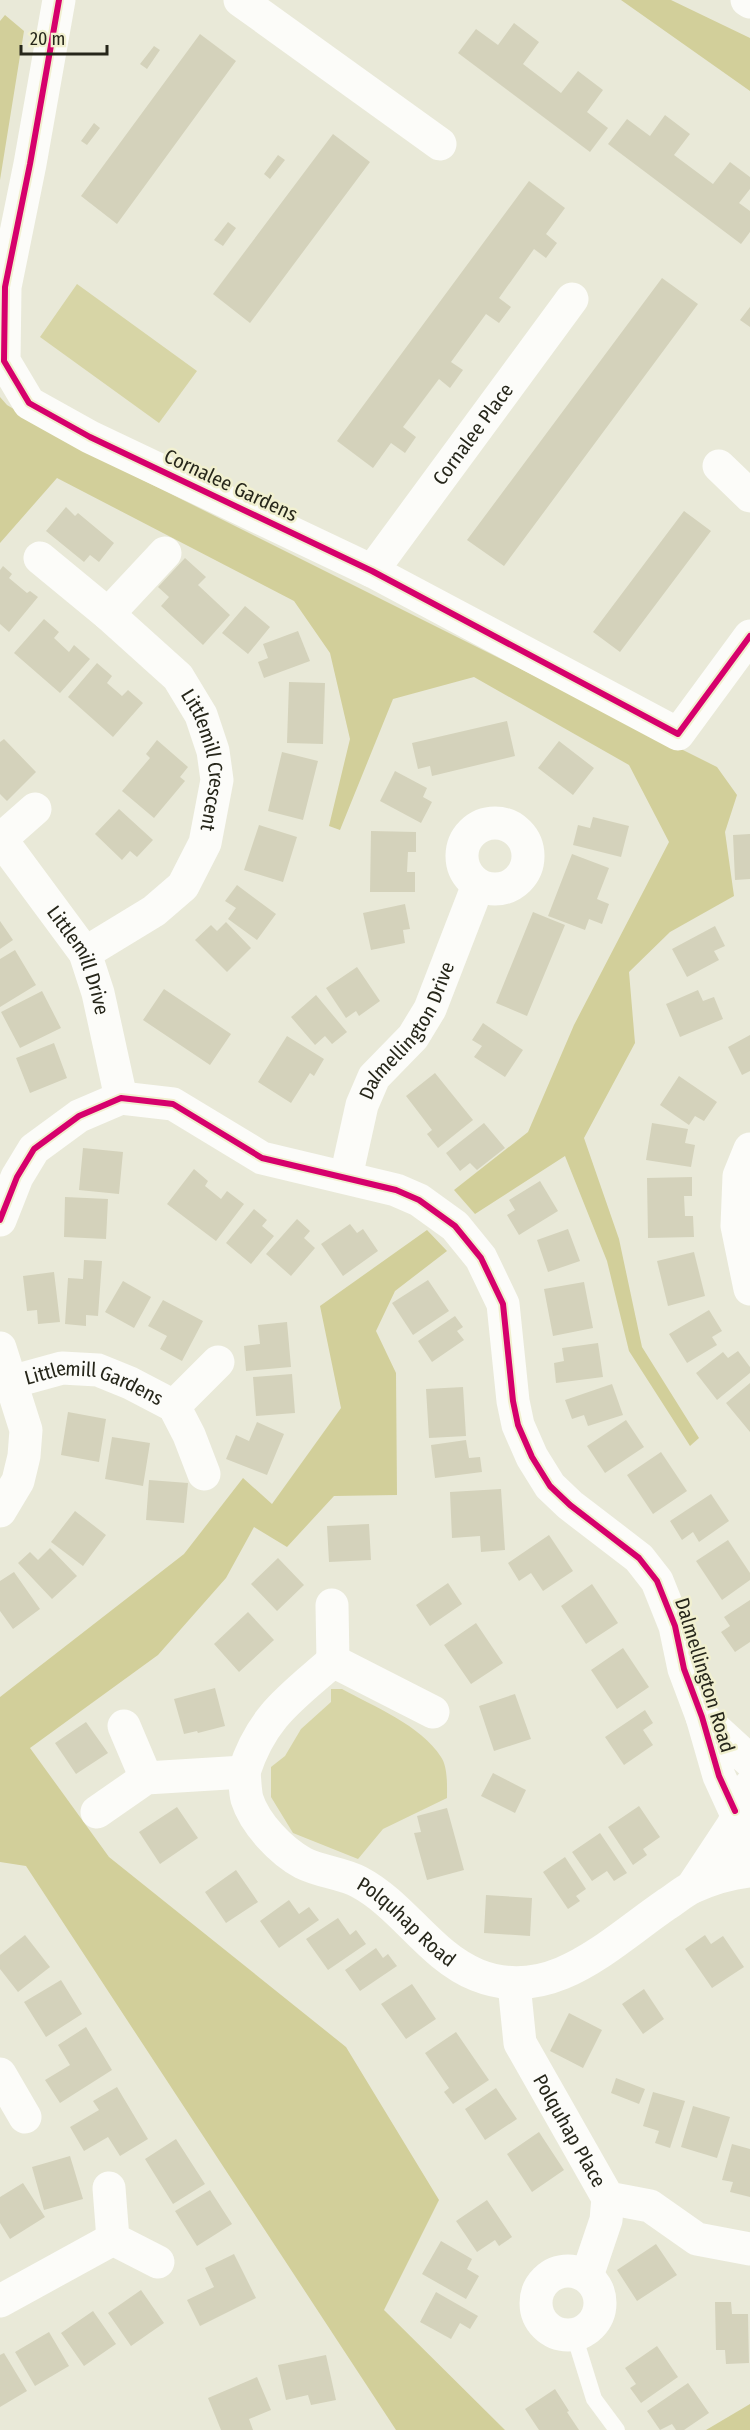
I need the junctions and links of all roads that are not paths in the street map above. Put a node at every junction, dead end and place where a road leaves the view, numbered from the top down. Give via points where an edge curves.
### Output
1 (59, 0) edge
2 (240, 0) edge
3 (440, 144) dead end
4 (572, 299) dead end
5 (719, 466) dead end
6 (750, 496) edge
7 (165, 553) dead end
8 (40, 558) dead end
9 (372, 571) junction
10 (108, 614) junction
11 (750, 636) edge
12 (34, 808) dead end
13 (1, 838) edge
14 (478, 885) dead end
15 (85, 953) junction
16 (121, 1098) junction
17 (750, 1149) edge
18 (346, 1177) junction
19 (0, 1220) edge
20 (750, 1289) edge
21 (0, 1348) edge
22 (218, 1362) dead end
23 (10, 1382) junction
24 (174, 1406) junction
25 (204, 1474) dead end
26 (0, 1511) edge
27 (332, 1605) dead end
28 (333, 1660) junction
29 (433, 1712) dead end
30 (702, 1718) junction
31 (124, 1726) dead end
32 (750, 1761) edge
33 (244, 1772) junction
34 (146, 1778) junction
35 (740, 1806) edge
36 (97, 1812) dead end
37 (750, 1857) edge
38 (750, 1870) edge
39 (692, 1887) junction
40 (514, 1984) junction
41 (0, 2074) edge
42 (25, 2117) dead end
43 (109, 2188) dead end
44 (608, 2198) junction
45 (113, 2239) junction
46 (750, 2249) edge
47 (158, 2262) dead end
48 (587, 2276) junction
49 (0, 2301) edge
50 (574, 2334) junction
51 (617, 2430) edge

1 - 9 street, Cornalee Gardens via 5,287 4,361 29,403 90,437
2 - 3 street
4 - 9 street, Cornalee Place
5 - 6 street
7 - 10 street
8 - 10 street, Littlemill Crescent
9 - 11 street, Cornalee Gardens via 678,734
10 - 15 street, Littlemill Crescent via 178,677 201,715 213,750 217,780 205,843 183,886 154,911
12 - 13 street, Littlemill Drive
13 - 15 street, Littlemill Drive
14 - 18 street, Dalmellington Drive via 430,1009 412,1037 374,1077 362,1105
15 - 16 street, Littlemill Drive
16 - 18 street, Dalmellington Road via 173,1104 262,1158
16 - 19 street, Dalmellington Road via 79,1116 34,1149
17 - 20 street via 739,1176 737,1226
18 - 30 street, Dalmellington Road via 419,1200 455,1226 481,1258 502,1304 513,1401 532,1457 550,1486 639,1558 657,1581 675,1626 684,1669
21 - 23 street
22 - 24 street, Littlemill Gardens
23 - 24 street, Littlemill Gardens via 62,1368 98,1370
23 - 26 street via 26,1431 18,1481
24 - 25 street, Littlemill Gardens
27 - 28 street
28 - 29 street
28 - 33 street via 268,1720 252,1746
30 - 32 street, Dalmellington Road
30 - 35 street, Dalmellington Road via 719,1776
31 - 34 street
33 - 34 street
33 - 40 street, Polquhap Road via 248,1800 264,1830 280,1846 304,1863 374,1891 451,1961 477,1975
34 - 36 street
35 - 37 street, Dalmellington Road via 735,1833
35 - 39 street, Polquhap Road
38 - 39 street, Polquhap Road
39 - 40 street, Polquhap Road via 574,1969 541,1982
40 - 44 street, Polquhap Place via 520,2043
41 - 42 street
43 - 45 street
44 - 46 street, Polquhap Place via 650,2206 697,2239
44 - 48 street via 606,2220
45 - 47 street
45 - 49 street
48 - 50 street via 598,2290 601,2306 595,2322
48 - 50 street via 570,2270 554,2273 541,2284 535,2300 538,2317 548,2330 564,2336
50 - 51 lane via 594,2398

